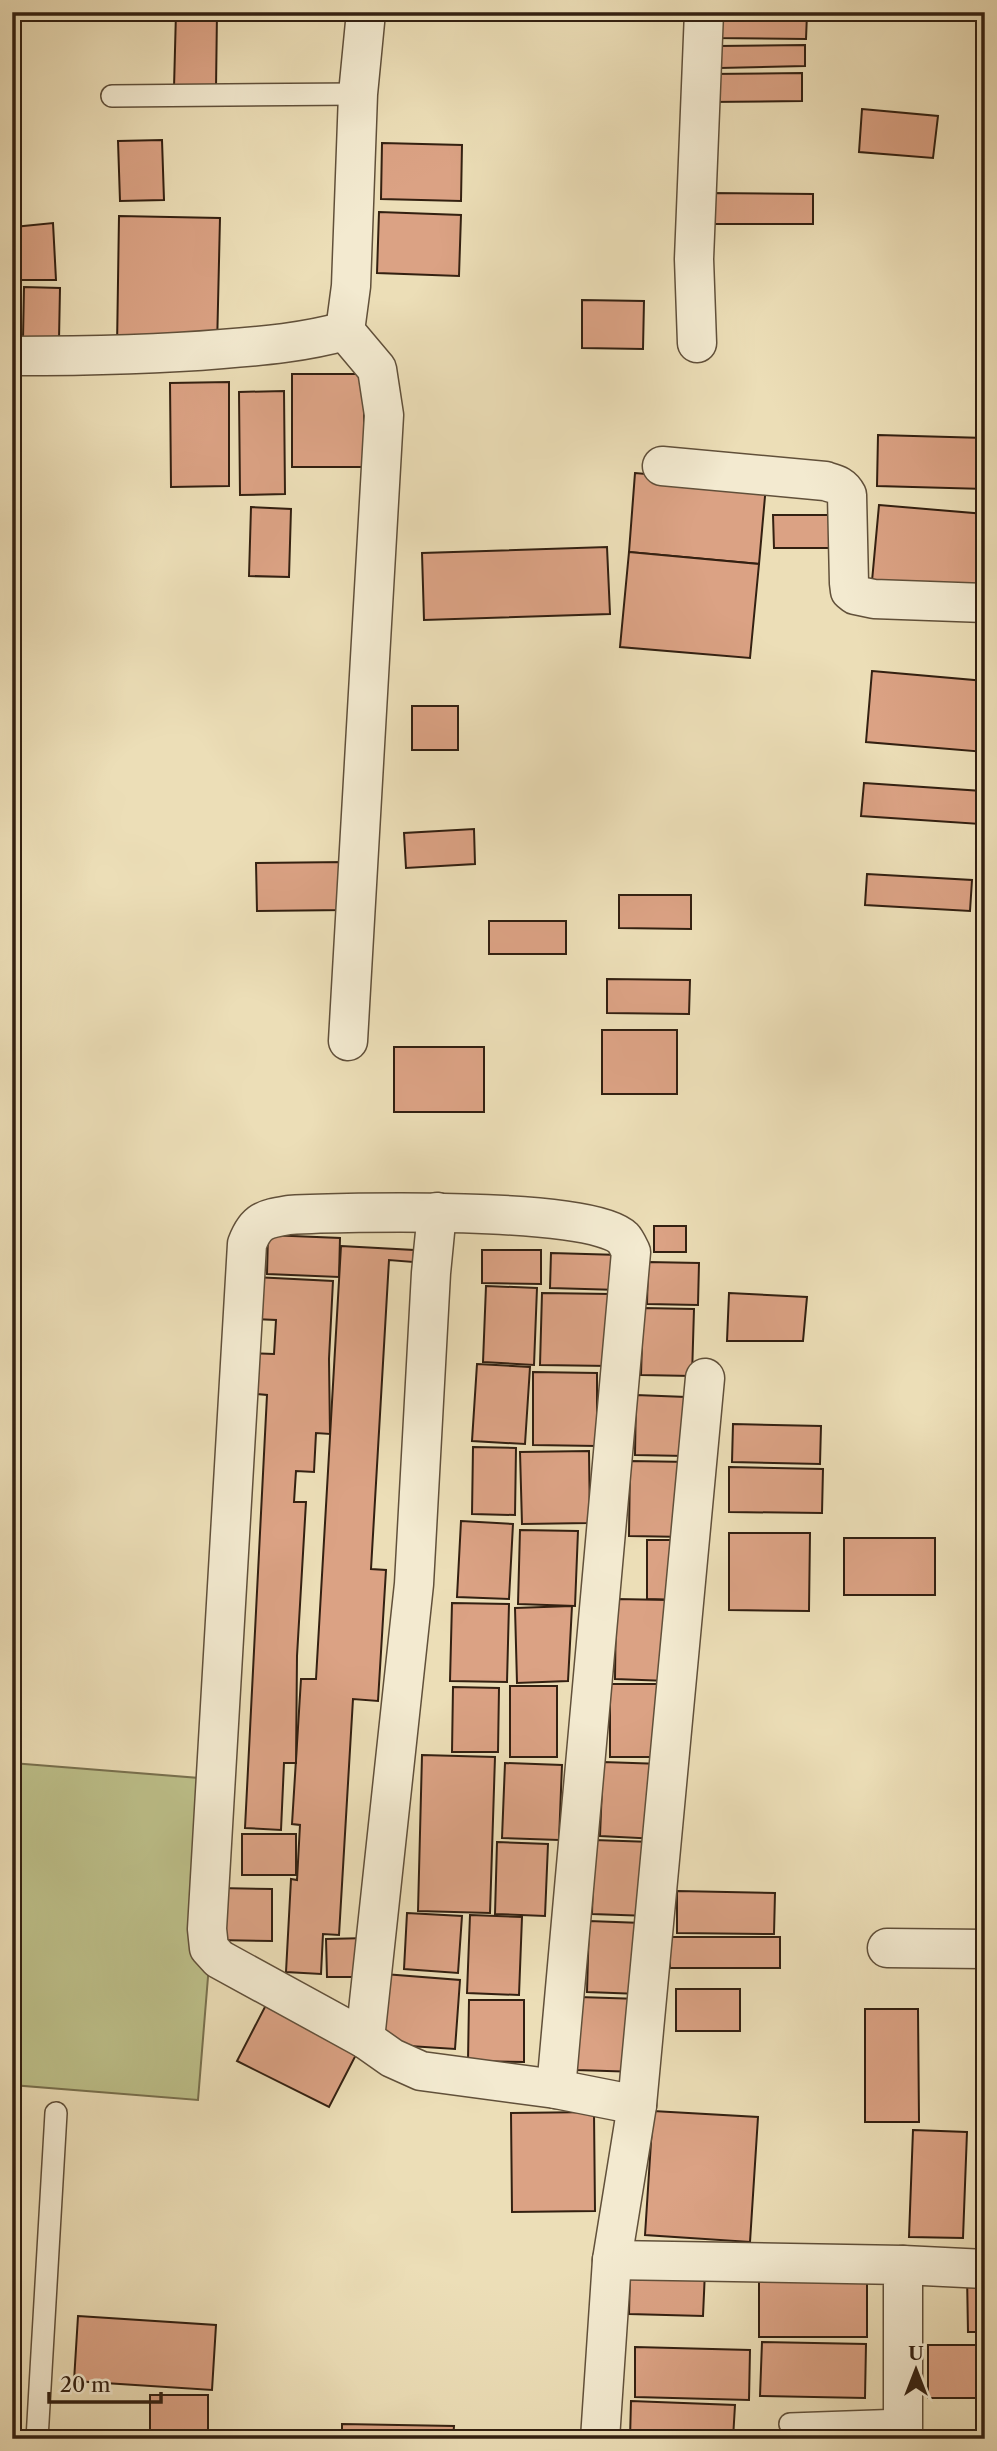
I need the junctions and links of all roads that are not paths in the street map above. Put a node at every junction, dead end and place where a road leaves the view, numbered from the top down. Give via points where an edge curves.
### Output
1 (366, 12) edge
2 (704, 12) edge
3 (358, 94) junction
4 (112, 96) dead end
5 (345, 331) junction
6 (697, 342) dead end
7 (12, 356) edge
8 (662, 466) dead end
9 (985, 603) edge
10 (348, 1041) dead end
11 (437, 1212) junction
12 (705, 1378) dead end
13 (887, 1948) dead end
14 (985, 1949) edge
15 (365, 2039) junction
16 (556, 2089) junction
17 (637, 2105) junction
18 (56, 2113) dead end
19 (612, 2260) junction
20 (904, 2265) junction
21 (985, 2269) edge
22 (790, 2424) dead end
23 (903, 2429) edge
24 (37, 2439) edge
25 (600, 2439) edge

1 - 3 street
2 - 6 street via 694,259
3 - 4 lane
3 - 5 street via 351,286
5 - 7 street via 316,339 176,353
5 - 10 street via 377,369 384,415
8 - 9 street via 839,485 847,495 850,591 874,599
11 - 15 street via 414,1584
11 - 15 street via 289,1215 267,1219 253,1228 247,1244 209,1948 219,1959
11 - 16 street via 566,1219 622,1237 631,1252
12 - 17 street
13 - 14 street
15 - 16 street via 421,2071
16 - 17 street
17 - 19 street
18 - 24 lane
19 - 20 street
19 - 25 street
20 - 21 street
20 - 23 street
22 - 23 lane

